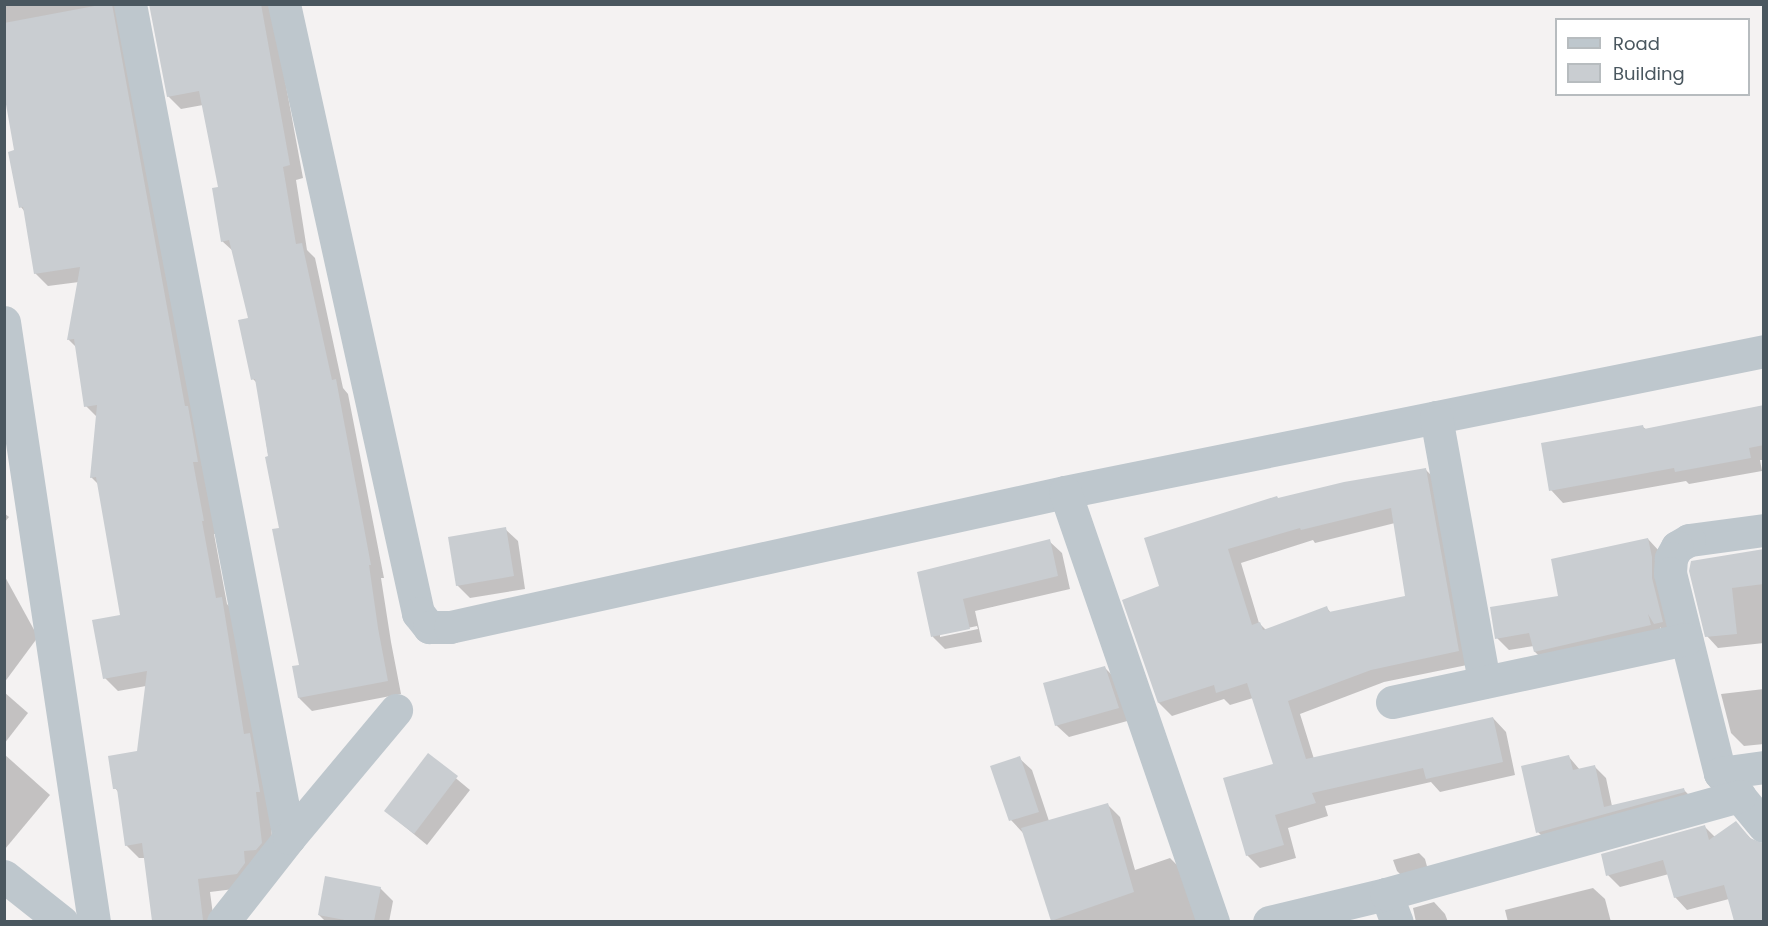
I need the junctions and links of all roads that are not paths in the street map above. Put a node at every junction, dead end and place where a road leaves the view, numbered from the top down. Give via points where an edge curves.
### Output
1 (130, 4) edge
2 (284, 4) edge
3 (4, 321) edge
4 (1764, 351) edge
5 (1436, 417) junction
6 (14, 443) edge
7 (1065, 492) junction
8 (1764, 530) edge
9 (1686, 639) junction
10 (1484, 682) junction
11 (1392, 702) dead end
12 (396, 710) dead end
13 (1764, 767) edge
14 (1730, 785) junction
15 (1764, 826) edge
16 (289, 838) junction
17 (4, 876) edge
18 (1391, 908) edge
19 (62, 921) edge
20 (94, 921) edge
21 (224, 921) edge
22 (1213, 921) edge
23 (1269, 921) edge

1 - 16 street
2 - 7 street via 418,613 429,627 450,627
3 - 6 street
4 - 5 street
5 - 7 street
5 - 10 street
6 - 20 street
7 - 22 street
8 - 9 street via 1689,540 1677,547 1670,573
9 - 10 street
9 - 14 street
10 - 11 street
12 - 16 street
13 - 14 street
14 - 15 street
14 - 18 street
16 - 21 street
17 - 19 street
18 - 23 street

